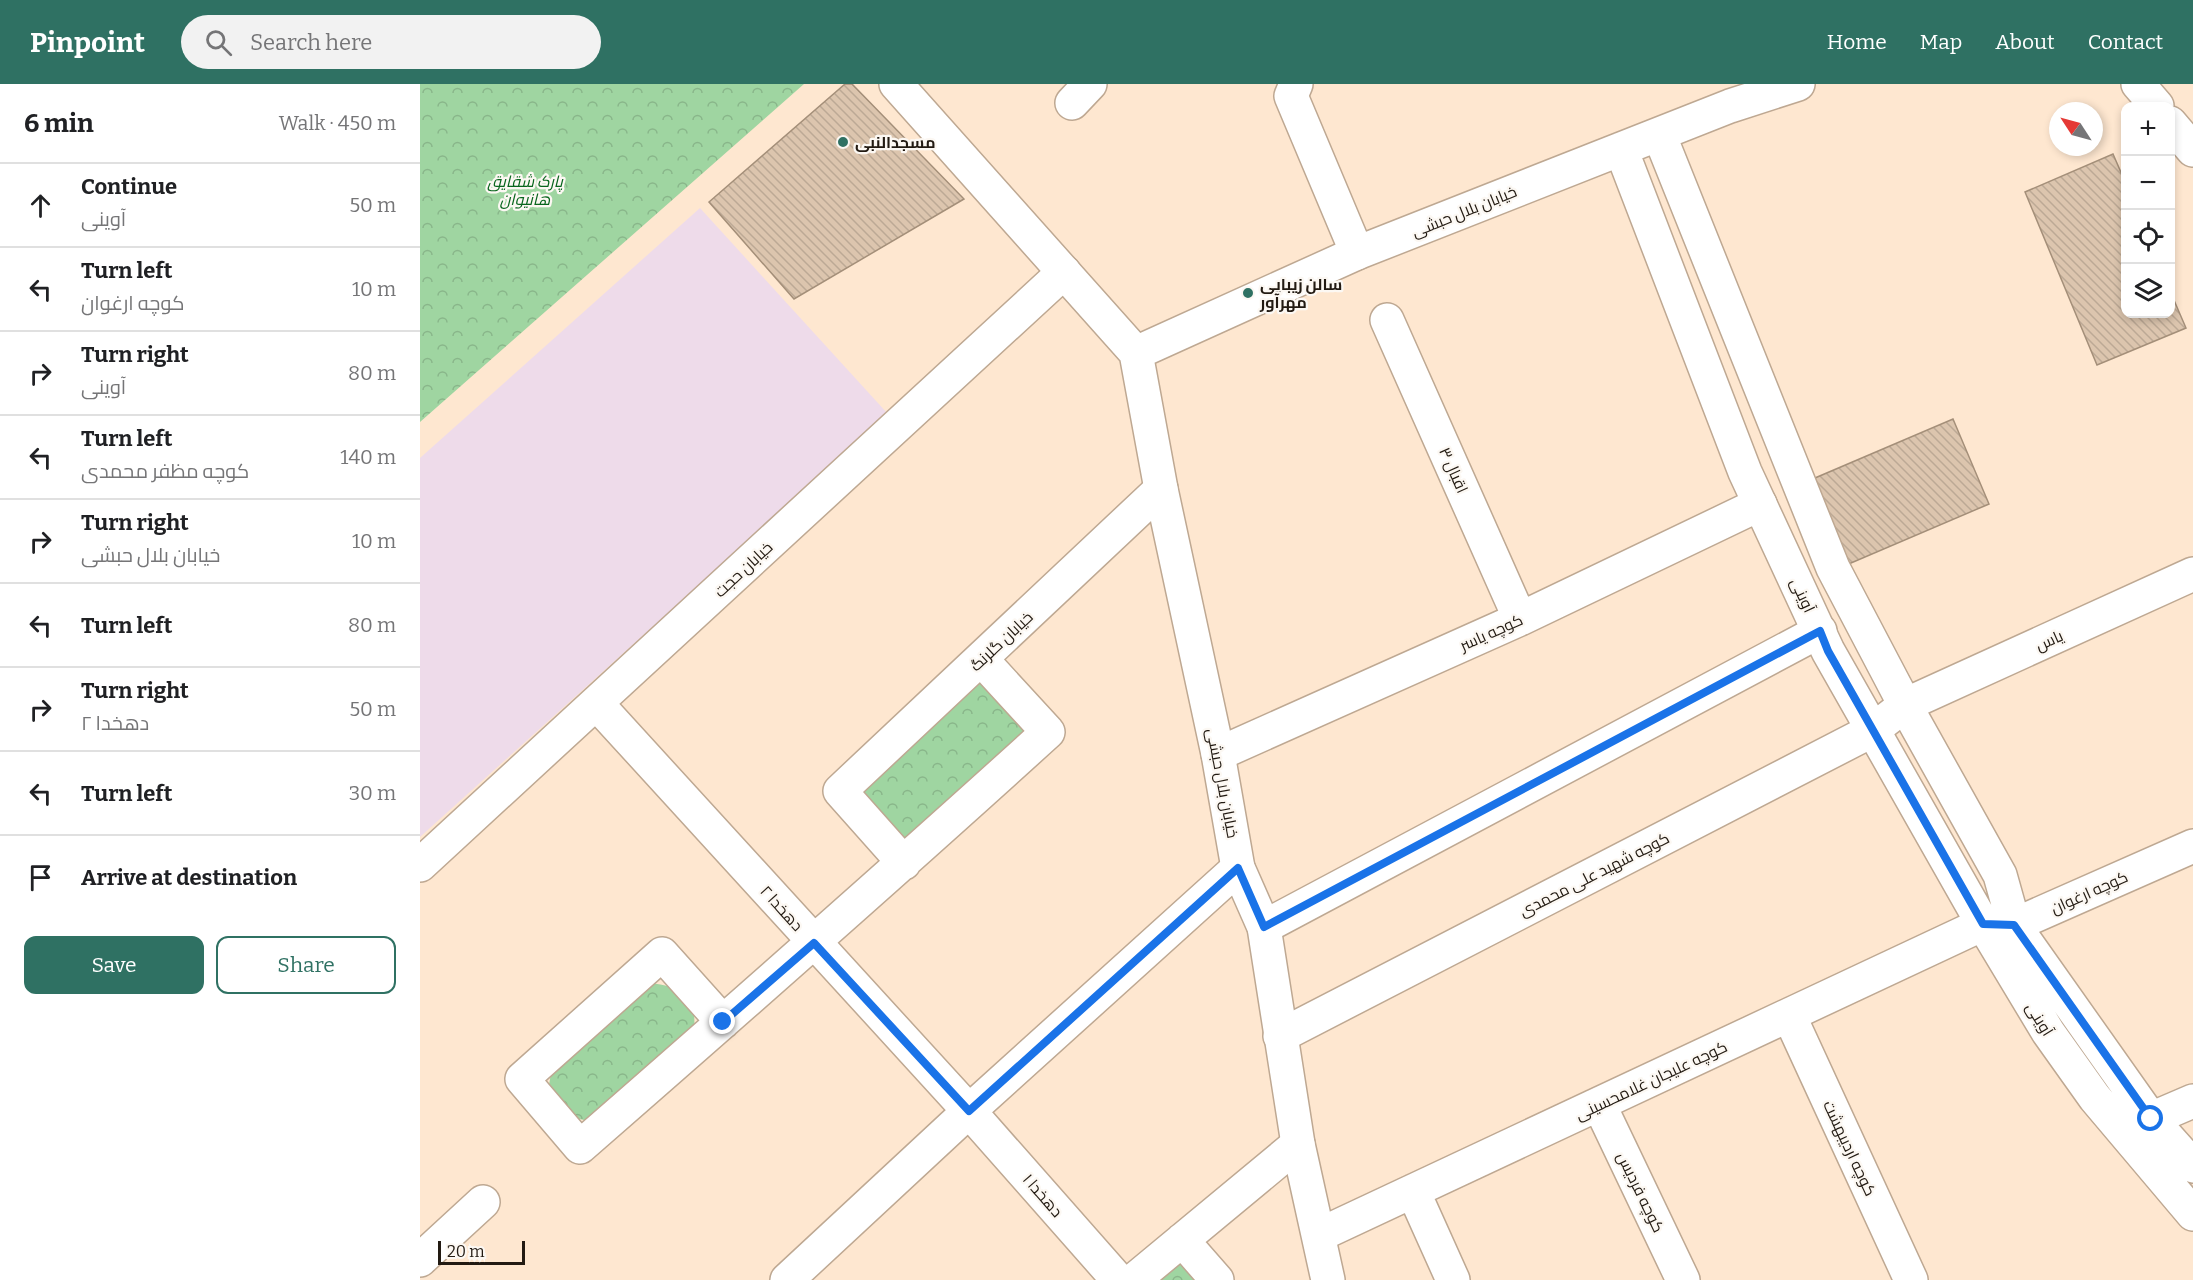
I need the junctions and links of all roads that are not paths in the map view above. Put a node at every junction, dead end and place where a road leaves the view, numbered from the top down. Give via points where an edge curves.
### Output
1 (896, 84) edge
2 (1296, 84) edge
3 (2138, 84) edge
4 (1788, 86) edge
5 (2154, 102) edge
6 (1659, 134) junction
7 (1621, 149) junction
8 (1357, 253) junction
9 (1064, 272) junction
10 (1387, 320) dead end
11 (1136, 353) junction
12 (1161, 489) junction
13 (1760, 504) junction
14 (2193, 574) edge
15 (1520, 619) junction
16 (1820, 631) junction
17 (982, 660) junction
18 (597, 705) junction
19 (1905, 705) junction
20 (1873, 730) junction
21 (1218, 754) junction
22 (2193, 846) edge
23 (904, 863) junction
24 (420, 865) edge
25 (1238, 868) junction
26 (1999, 924) junction
27 (1264, 927) junction
28 (814, 943) junction
29 (1789, 1015) junction
30 (723, 1022) junction
31 (1280, 1036) junction
32 (2193, 1101) edge
33 (1599, 1104) junction
34 (969, 1111) junction
35 (2151, 1119) junction
36 (2116, 1123) junction
37 (1298, 1144) junction
38 (2193, 1166) edge
39 (1413, 1191) junction
40 (483, 1202) dead end
41 (2193, 1214) edge
42 (1319, 1235) junction
43 (1182, 1240) junction
44 (420, 1260) edge
45 (420, 1274) edge
46 (426, 1280) edge
47 (787, 1280) edge
48 (1118, 1280) edge
49 (1134, 1280) edge
50 (1217, 1280) edge
51 (1329, 1280) edge
52 (1453, 1280) edge
53 (1683, 1280) edge
54 (1911, 1280) edge

1 - 9 street
2 - 8 street via 1292,96
3 - 5 street
4 - 6 street, خیابان بلال حبشی
6 - 7 street, خیابان بلال حبشی
6 - 19 street, آوینی via 1833,568
7 - 8 street, خیابان بلال حبشی
7 - 13 street, آوینی
8 - 11 street, خیابان بلال حبشی
9 - 11 street
9 - 18 street, خیابان حجت
10 - 15 street, اقبال ۳
11 - 12 street, خیابان بلال حبشی
12 - 17 street, خیابان گلرنگ
12 - 21 street, خیابان بلال حبشی
13 - 15 street, کوچه یاسر
13 - 16 street, آوینی
14 - 19 street, یاس
15 - 21 street, کوچه یاسر
16 - 20 street, آوینی
16 - 27 street
17 - 23 street, خیابان گلرنگ via 840,791
17 - 23 street via 1048,732
18 - 24 street, خیابان حجت
18 - 28 street, دهخدا ۲
19 - 20 street, کوچه شهید علی محمدی
19 - 26 street, آوینی via 2000,875
20 - 26 street, آوینی
20 - 31 street, کوچه شهید علی محمدی
21 - 25 street, خیابان بلال حبشی
22 - 26 street, کوچه ارغوان
23 - 28 street
25 - 27 street, خیابان بلال حبشی
25 - 34 street
26 - 29 street, کوچه علیجان غلامحسینی
26 - 35 street, آوینی
26 - 36 street, آوینی via 2048,1032
27 - 31 street, خیابان بلال حبشی
28 - 30 street
28 - 34 street, دهخدا ۲
29 - 33 street, کوچه علیجان غلامحسینی
29 - 54 street, کوچه اردیبهشت
30 - 30 street via 662,954 522,1079 580,1147
31 - 37 street, خیابان بلال حبشی
32 - 35 street
33 - 39 street, کوچه علیجان غلامحسینی
33 - 53 street, کوچه فردیس
34 - 47 street
34 - 48 street, دهخدا ۱
35 - 36 street
35 - 38 street, آوینی
36 - 41 street, آوینی
37 - 42 street, خیابان بلال حبشی
37 - 43 street
39 - 42 street, کوچه علیجان غلامحسینی
39 - 52 street
40 - 44 street
42 - 51 street, خیابان بلال حبشی
43 - 49 street
43 - 50 street
45 - 46 street

